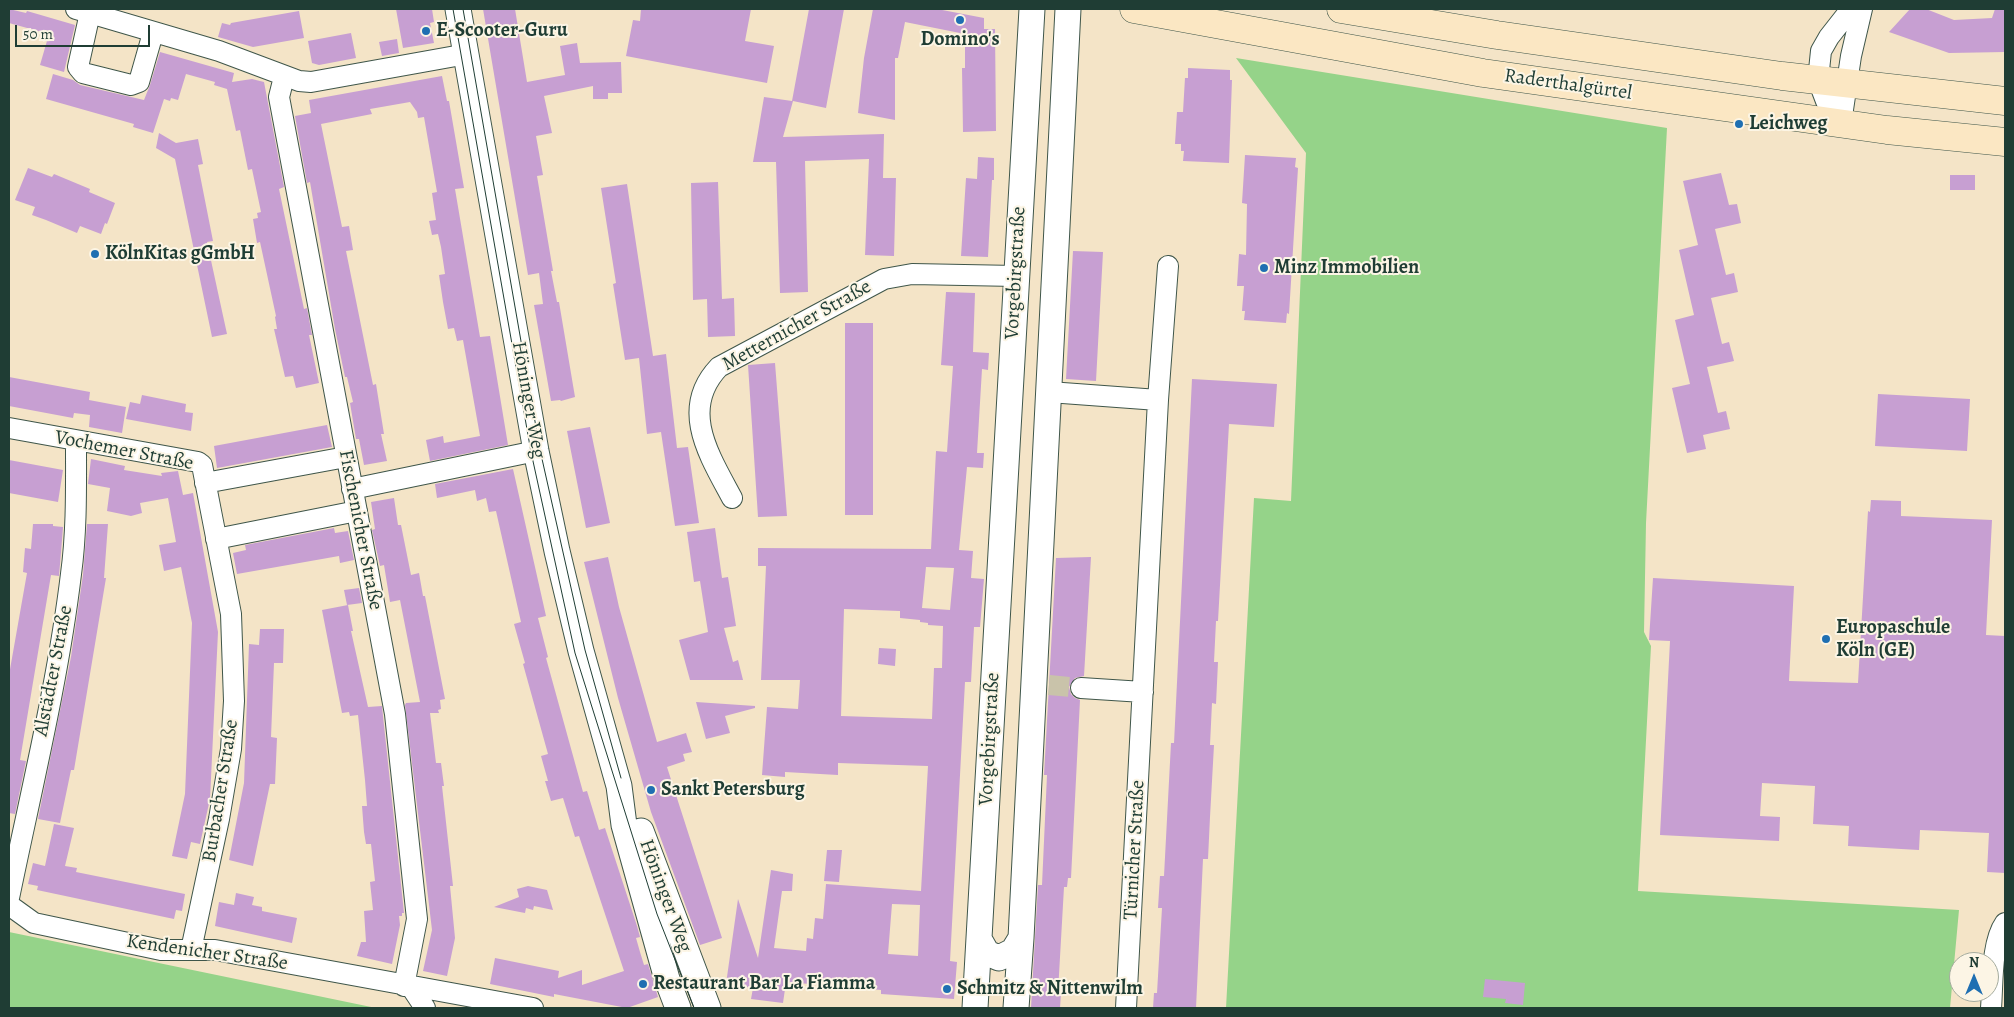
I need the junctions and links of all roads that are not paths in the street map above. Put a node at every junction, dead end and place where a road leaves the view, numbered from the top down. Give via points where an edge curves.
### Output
1 (458, 9) edge
2 (1032, 9) edge
3 (1068, 9) edge
4 (1134, 9) edge
5 (1342, 9) edge
6 (1851, 9) edge
7 (1862, 9) edge
8 (83, 11) edge
9 (125, 16) edge
10 (153, 33) junction
11 (1497, 35) junction
12 (467, 54) junction
13 (1475, 72) junction
14 (286, 77) junction
15 (1818, 80) junction
16 (1847, 83) junction
17 (2005, 100) edge
18 (1841, 123) junction
19 (2005, 142) edge
20 (1168, 266) dead end
21 (1016, 276) junction
22 (1049, 392) junction
23 (1158, 400) junction
24 (9, 428) edge
25 (76, 441) junction
26 (536, 450) junction
27 (346, 458) junction
28 (206, 483) junction
29 (352, 489) junction
30 (732, 498) dead end
31 (357, 511) junction
32 (1001, 538) junction
33 (1042, 538) junction
34 (216, 539) junction
35 (1081, 688) tunnel mouth
36 (1143, 692) junction
37 (619, 786) junction
38 (9, 898) edge
39 (9, 905) edge
40 (2005, 924) edge
41 (1021, 938) junction
42 (979, 939) junction
43 (191, 950) junction
44 (408, 986) junction
45 (425, 1008) edge
46 (532, 1008) edge
47 (678, 1008) edge
48 (708, 1008) edge
49 (975, 1008) edge
50 (1016, 1008) edge
51 (1126, 1008) edge
52 (1991, 1008) edge

1 - 12 street, Höninger Weg
2 - 21 street, Vorgebirgstraße
3 - 22 street, Vorgebirgstraße
4 - 13 main road, Raderthalgürtel
5 - 11 main road, Raderthalgürtel
6 - 15 street via 1821,52
7 - 16 street
8 - 9 street
8 - 10 street via 78,67 83,73 131,85 139,82
9 - 10 street
10 - 14 street via 219,51
11 - 13 main road via 1492,54
11 - 15 main road, Raderthalgürtel
12 - 14 street via 311,82
12 - 26 street, Höninger Weg
13 - 18 main road, Raderthalgürtel
14 - 27 street, Fischenicher Straße via 279,97
15 - 16 main road, Raderthalgürtel
15 - 18 street via 1826,102
16 - 17 main road, Raderthalgürtel
16 - 18 street
18 - 19 main road, Raderthalgürtel
20 - 23 street, Türnicher Straße
21 - 30 street, Metternicher Straße via 912,274 884,279 719,366 700,397 700,426 709,456
21 - 32 street, Vorgebirgstraße
22 - 23 street
22 - 33 street, Vorgebirgstraße
23 - 36 street, Türnicher Straße
24 - 25 street, Vochemer Straße
25 - 28 street, Vochemer Straße via 198,462 202,465
25 - 38 street, Alstädter Straße via 72,572
26 - 29 street
26 - 37 street, Höninger Weg via 579,642
27 - 28 street, Vochemer Straße
27 - 29 street, Fischenicher Straße
28 - 34 street, Burbacher Straße
29 - 31 street, Fischenicher Straße
31 - 34 street
31 - 44 street, Fischenicher Straße via 395,714 417,919
32 - 33 street
32 - 42 street, Vorgebirgstraße
33 - 41 street, Vorgebirgstraße via 1041,685
34 - 43 street, Burbacher Straße via 231,614 232,739
35 - 36 street
36 - 51 street, Türnicher Straße
37 - 47 street, Höninger Weg via 624,825 666,979
37 - 48 street, Höninger Weg via 638,824
39 - 43 street, Kendenicher Straße via 34,923 162,950
40 - 52 street via 1996,946
41 - 42 street via 1013,951 999,958 987,953
41 - 50 street, Vorgebirgstraße
42 - 49 street, Vorgebirgstraße
43 - 44 street, Kendenicher Straße via 215,950
44 - 45 street
44 - 46 street, Kendenicher Straße

